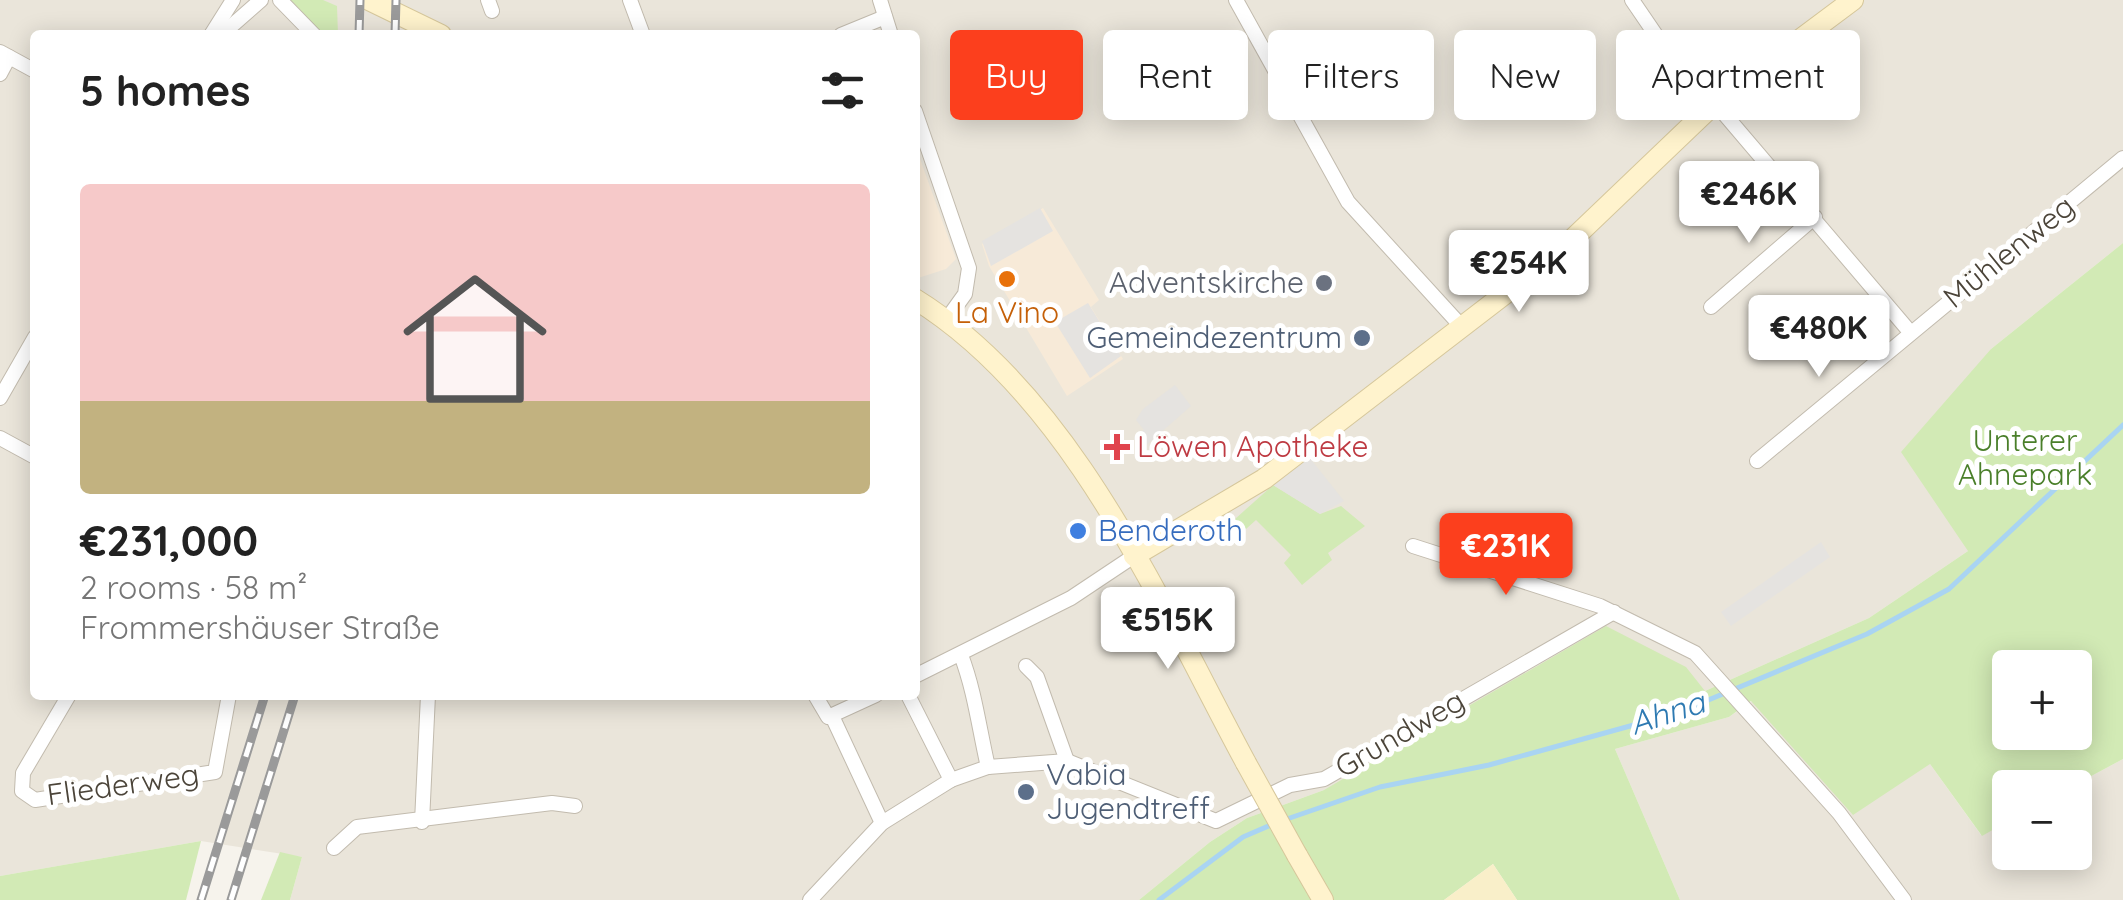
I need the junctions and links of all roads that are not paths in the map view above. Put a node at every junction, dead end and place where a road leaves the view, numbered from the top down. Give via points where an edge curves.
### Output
1 (233, 0) edge
2 (261, 0) edge
3 (280, 0) edge
4 (369, 0) edge
5 (630, 0) edge
6 (880, 0) edge
7 (1236, 0) edge
8 (1632, 0) edge
9 (1853, 0) edge
10 (885, 16) junction
11 (215, 30) edge
12 (225, 30) edge
13 (309, 30) edge
14 (432, 30) edge
15 (641, 30) edge
16 (853, 30) edge
17 (889, 30) edge
18 (1654, 30) edge
19 (1813, 30) edge
20 (5, 54) edge
21 (30, 68) edge
22 (0, 74) edge
23 (1697, 120) edge
24 (1724, 120) edge
25 (920, 125) edge
26 (2123, 158) edge
27 (1815, 217) junction
28 (920, 302) edge
29 (1711, 307) dead end
30 (947, 319) junction
31 (1462, 327) junction
32 (1910, 332) junction
33 (30, 346) edge
34 (0, 398) edge
35 (0, 438) edge
36 (30, 454) edge
37 (1756, 461) dead end
38 (1413, 546) dead end
39 (1134, 556) junction
40 (1614, 612) junction
41 (960, 656) junction
42 (1026, 666) dead end
43 (920, 674) edge
44 (65, 700) edge
45 (229, 700) edge
46 (428, 700) edge
47 (819, 700) edge
48 (865, 700) edge
49 (911, 700) edge
50 (830, 716) junction
51 (1067, 761) junction
52 (988, 767) junction
53 (951, 780) junction
54 (576, 806) dead end
55 (422, 822) junction
56 (882, 823) junction
57 (334, 848) dead end
58 (810, 900) edge
59 (1323, 900) edge
60 (1904, 900) edge

1 - 11 street
2 - 12 street
3 - 13 street
4 - 14 street
5 - 15 street
6 - 10 street
7 - 31 street via 1348,202
8 - 18 street
9 - 19 street
10 - 16 street
10 - 17 street
20 - 21 street
20 - 22 street
23 - 31 street via 1601,216
24 - 27 street
25 - 30 street via 970,268 965,294
26 - 32 street, Mühlenweg
27 - 29 street
27 - 32 street
28 - 30 street
30 - 39 street via 1046,414
31 - 39 street via 1264,479
32 - 37 street, Mühlenweg
33 - 34 street
35 - 36 street
38 - 40 street
39 - 41 street via 1071,598
39 - 59 street, bridge
40 - 51 street, Grundweg via 1324,778 1290,785 1216,821
40 - 60 street via 1694,652 1838,812
41 - 43 street
41 - 52 street via 976,693
42 - 51 street via 1037,677
44 - 45 street, Fliederweg via 23,773 22,791 35,800 215,772
46 - 55 street
47 - 50 street
48 - 50 street
49 - 53 street
50 - 56 street
51 - 52 street
52 - 53 street
53 - 56 street
54 - 55 street via 552,803
55 - 57 street via 357,828
56 - 58 street

